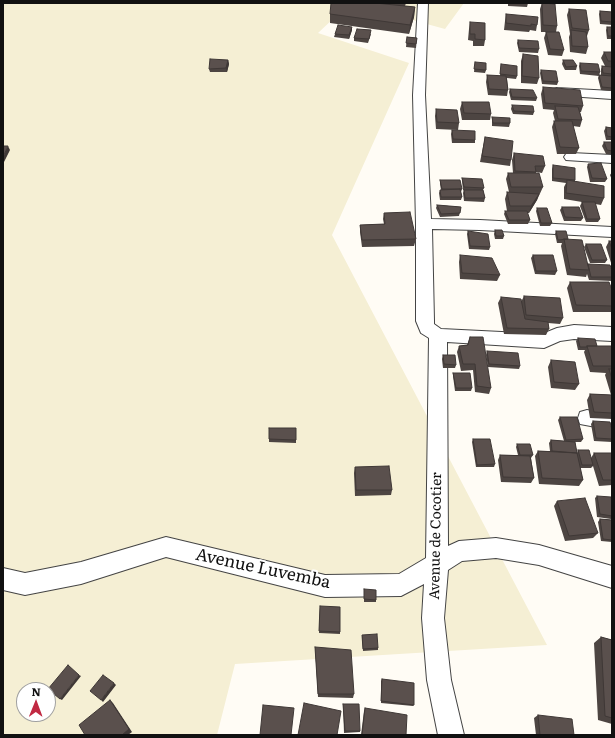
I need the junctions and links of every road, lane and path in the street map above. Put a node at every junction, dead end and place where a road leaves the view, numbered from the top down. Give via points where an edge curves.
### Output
1 (423, 3) edge
2 (545, 91) edge
3 (612, 95) edge
4 (571, 157) edge
5 (612, 159) edge
6 (424, 224) junction
7 (612, 232) edge
8 (612, 334) edge
9 (438, 335) junction
10 (587, 418) dead end
11 (612, 422) edge
12 (437, 564) junction
13 (612, 577) edge
14 (3, 579) edge
15 (451, 735) edge

1 - 6 street via 419,95
2 - 3 street
4 - 5 street
6 - 7 street
6 - 9 street via 425,321 427,328
8 - 9 street via 574,332 557,335 544,341
9 - 12 street, Avenue de Cocotier
10 - 11 street
12 - 13 street, Avenue Luvemba via 459,551 496,548 540,555
12 - 14 street, Avenue Luvemba via 401,585 325,586 166,547 81,573 25,584
12 - 15 street, Avenue de Cocotier via 434,618 439,680

